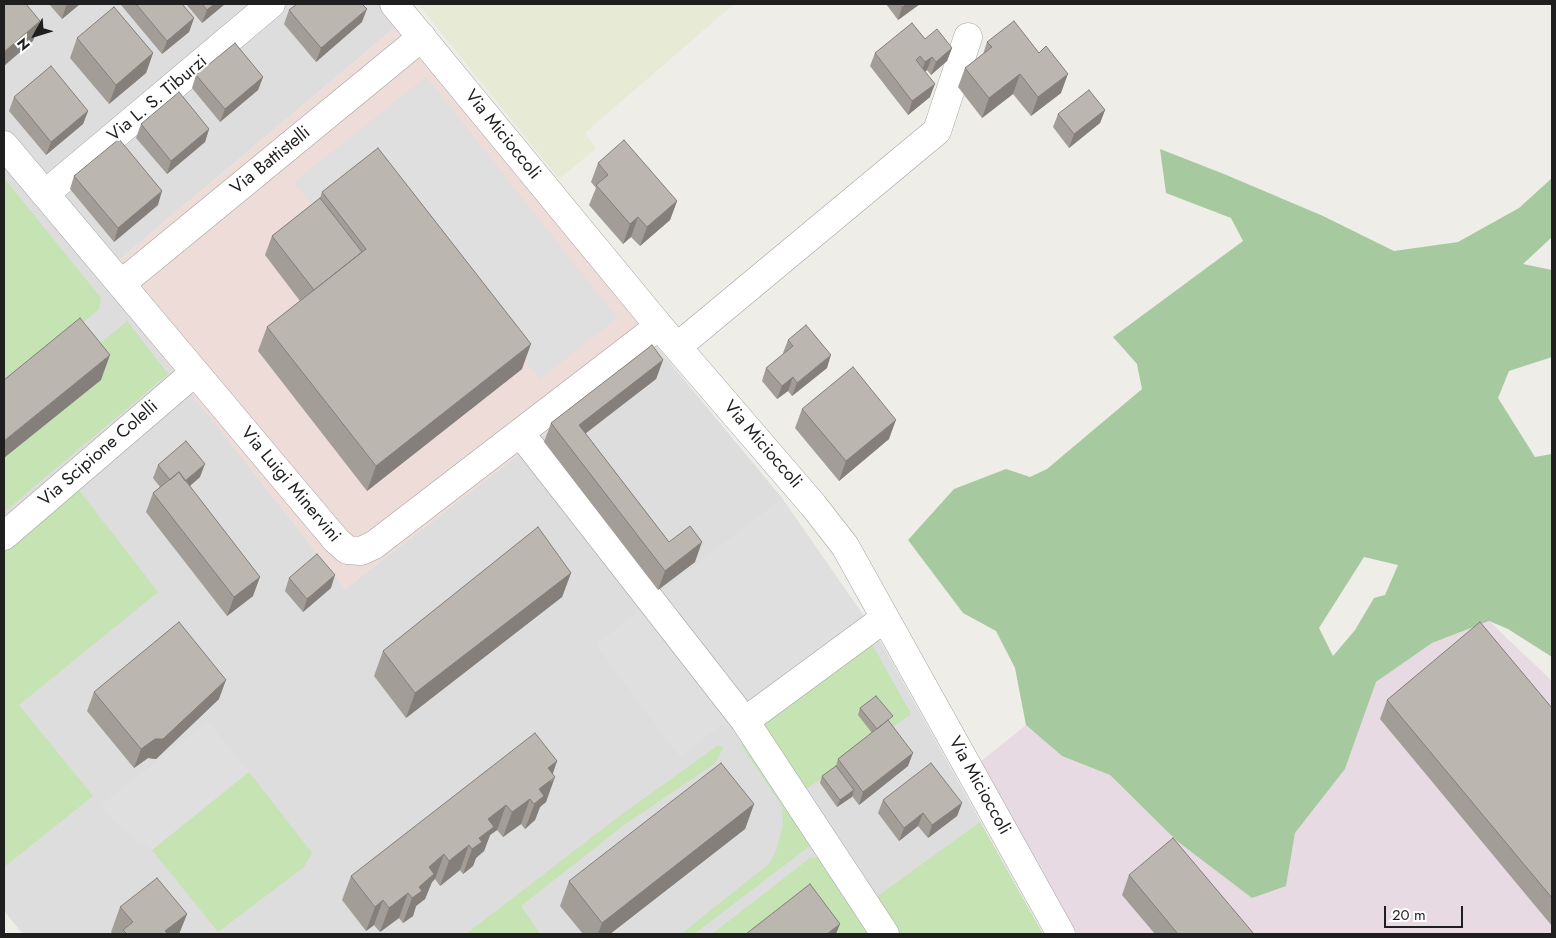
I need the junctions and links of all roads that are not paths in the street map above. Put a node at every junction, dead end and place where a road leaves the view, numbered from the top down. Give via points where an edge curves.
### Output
1 (271, 4) edge
2 (394, 4) edge
3 (422, 37) junction
4 (968, 37) dead end
5 (4, 145) edge
6 (45, 194) junction
7 (121, 284) junction
8 (659, 326) junction
9 (677, 347) junction
10 (194, 372) junction
11 (521, 434) junction
12 (4, 536) edge
13 (885, 618) junction
14 (745, 721) junction
15 (885, 934) edge
16 (1061, 934) edge

1 - 6 street, Via L. S. Tiburzi
2 - 3 street, Via Micioccoli
3 - 7 street, Via Battistelli
3 - 8 street, Via Micioccoli
4 - 9 street via 937,131
5 - 6 street, Via Luigi Minervini
6 - 7 street, Via Luigi Minervini
7 - 10 street, Via Luigi Minervini
8 - 9 street, Via Micioccoli
8 - 11 street, Via Luigi Minervini
9 - 13 street, Via Micioccoli via 830,525
10 - 11 street, Via Luigi Minervini via 347,550 361,551 374,545
10 - 12 street, Via Scipione Colelli
11 - 14 street
13 - 14 street
13 - 16 street, Via Micioccoli
14 - 15 street

